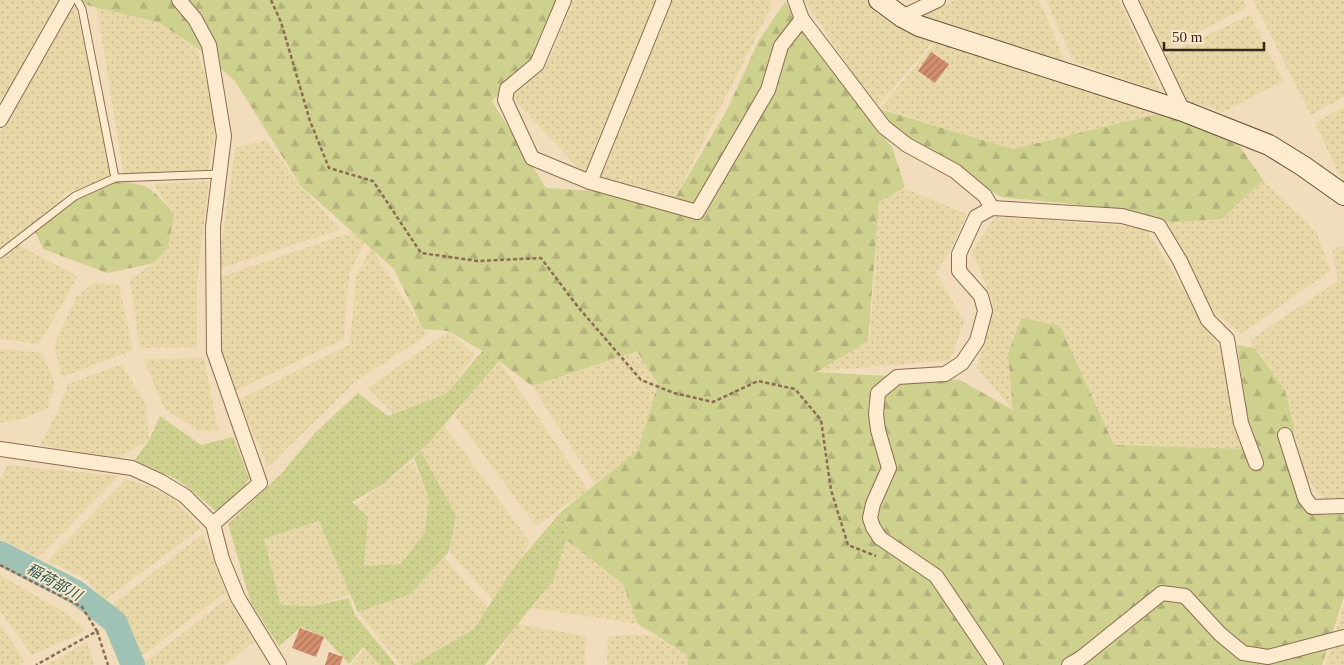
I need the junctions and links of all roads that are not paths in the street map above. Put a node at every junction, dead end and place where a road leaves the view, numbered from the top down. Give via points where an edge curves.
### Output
1 (68, 0) edge
2 (77, 0) edge
3 (179, 0) edge
4 (564, 0) edge
5 (664, 0) edge
6 (795, 0) edge
7 (879, 0) edge
8 (938, 0) edge
9 (1130, 0) edge
10 (902, 17) junction
11 (802, 19) junction
12 (1183, 111) junction
13 (2, 112) edge
14 (220, 174) junction
15 (115, 178) junction
16 (590, 182) junction
17 (1344, 195) edge
18 (992, 208) junction
19 (0, 254) edge
20 (1286, 435) dead end
21 (0, 449) edge
22 (1256, 463) dead end
23 (1344, 506) edge
24 (213, 524) junction
25 (1344, 637) edge
26 (279, 665) edge
27 (996, 665) edge
28 (1070, 665) edge

1 - 13 street
2 - 15 lane via 82,9
3 - 14 street via 195,19 209,46 224,136
4 - 16 street via 537,64 507,89 505,100 532,158
5 - 16 street
6 - 11 street
7 - 10 street
8 - 10 street
9 - 12 street
10 - 12 street via 919,26
11 - 16 street via 781,46 768,90 697,212
11 - 18 street via 884,127 907,145 955,171 985,196
12 - 17 street via 1269,145
14 - 15 lane
14 - 24 street via 213,228 214,352 260,483
15 - 19 lane via 75,196
18 - 22 street via 1122,216 1159,226 1208,320 1227,339 1241,423
18 - 27 street via 976,217 959,254 959,271 981,296 985,311 977,341 962,363 945,374 897,377 878,393 878,430 889,468 870,518 880,538 936,576
20 - 23 street via 1305,498 1312,507
21 - 24 street via 132,468 185,496
24 - 26 street via 238,598
25 - 28 street via 1268,657 1243,653 1220,634 1185,596 1162,593

